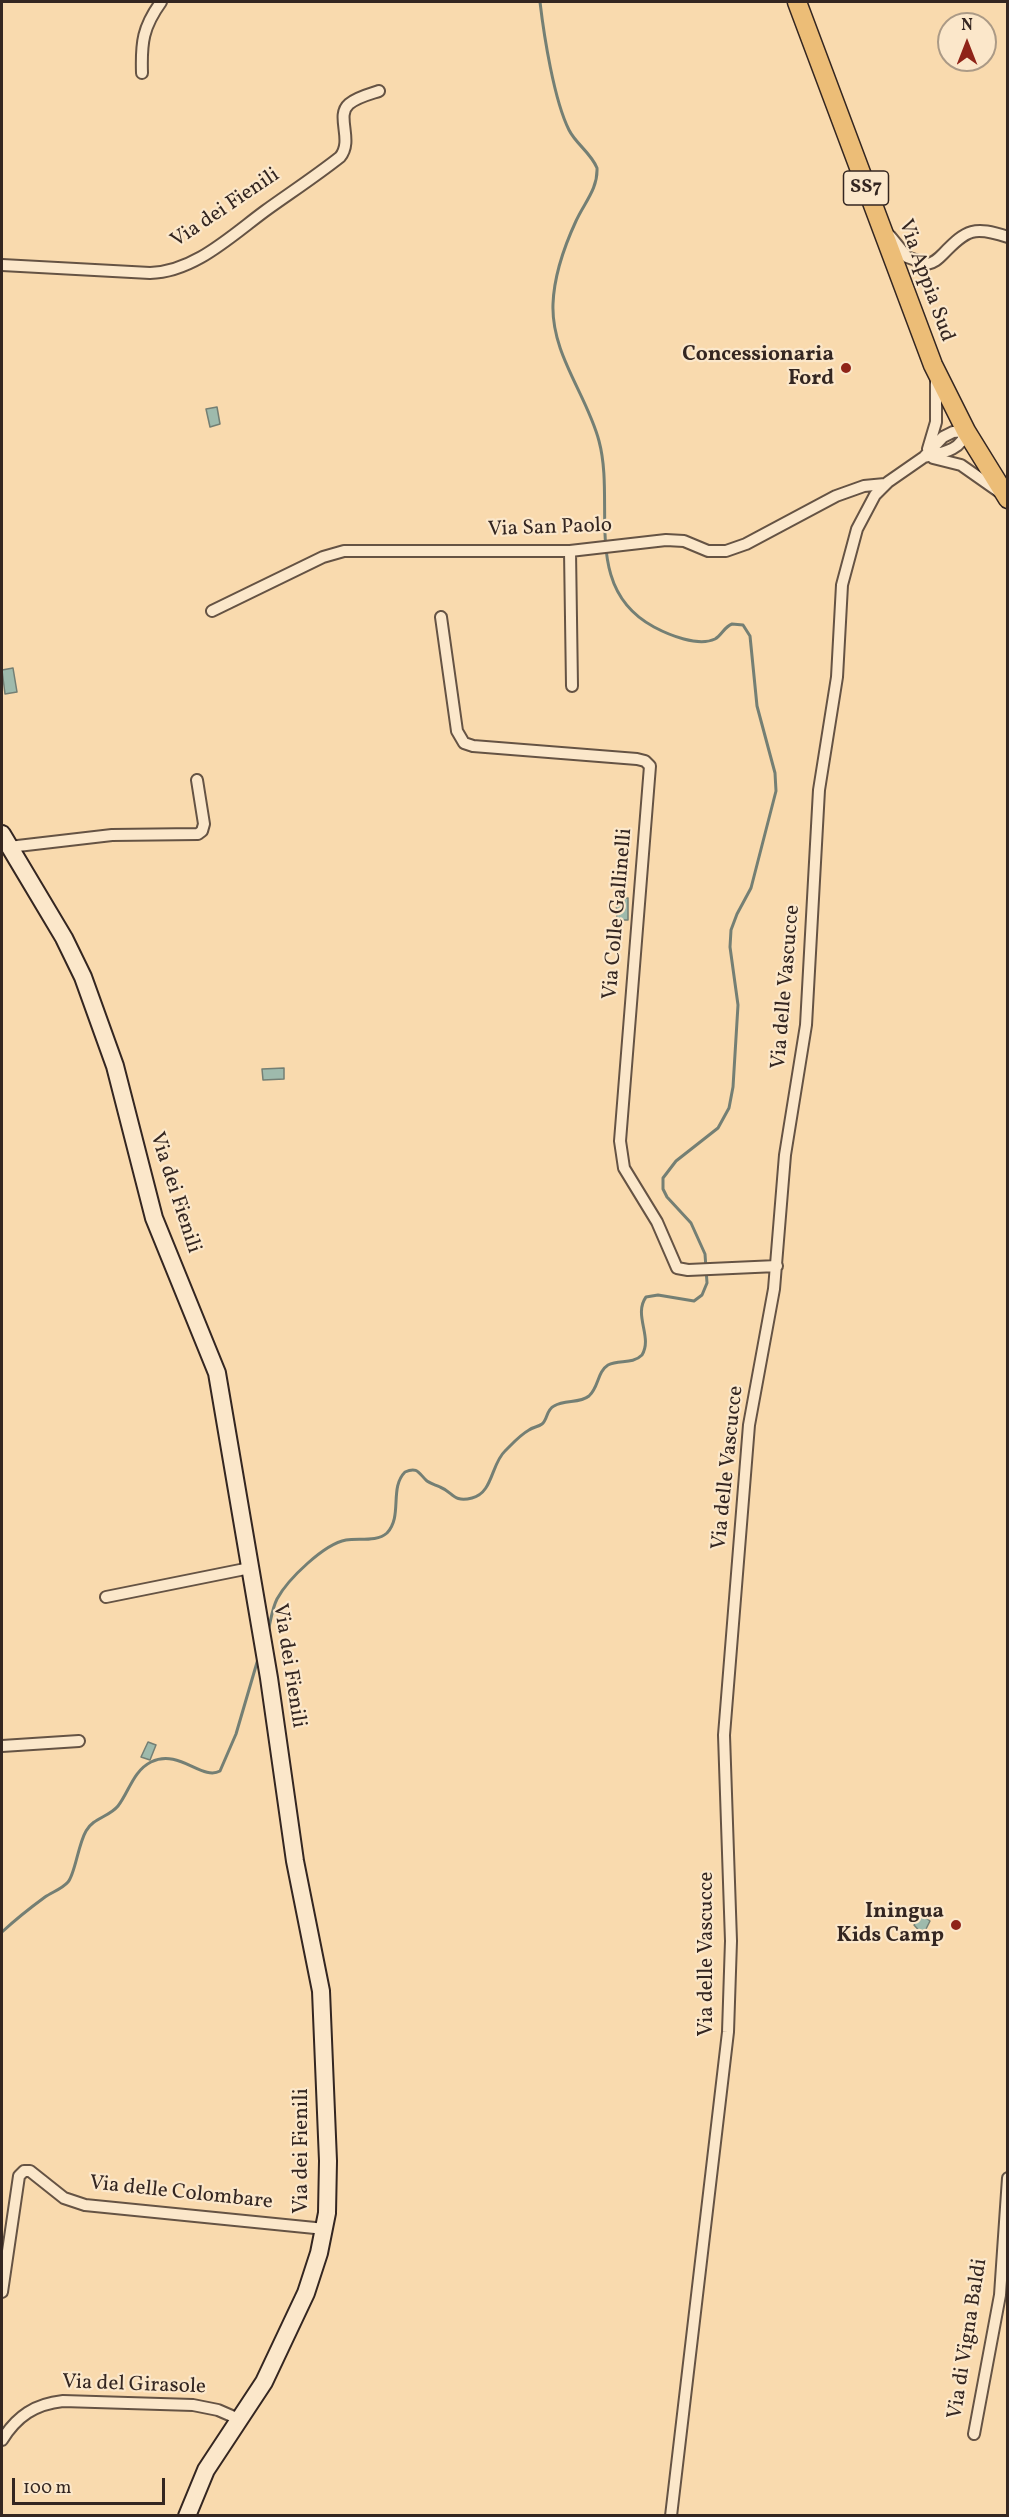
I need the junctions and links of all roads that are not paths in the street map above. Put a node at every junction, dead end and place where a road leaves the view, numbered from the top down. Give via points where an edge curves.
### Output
1 (161, 2) edge
2 (797, 2) edge
3 (142, 73) dead end
4 (379, 91) dead end
5 (873, 207) junction
6 (1008, 237) edge
7 (2, 265) edge
8 (936, 374) junction
9 (966, 431) junction
10 (924, 457) junction
11 (885, 484) junction
12 (1006, 497) edge
13 (570, 551) junction
14 (212, 611) dead end
15 (441, 617) dead end
16 (572, 686) dead end
17 (197, 780) dead end
18 (5, 841) edge
19 (777, 1266) junction
20 (250, 1568) junction
21 (106, 1597) dead end
22 (80, 1741) dead end
23 (2, 1746) edge
24 (1008, 2178) edge
25 (325, 2229) junction
26 (2, 2292) edge
27 (241, 2420) junction
28 (974, 2434) dead end
29 (2, 2440) edge
30 (187, 2516) edge
31 (671, 2516) edge

1 - 3 street via 144,35
2 - 5 main road, Via Appia Sud / SS7
4 - 7 street, Via dei Fienili via 346,108 346,146 340,157 185,265 150,273
5 - 6 street via 896,244 917,262 933,262 968,232 984,230
5 - 8 main road, Via Appia Sud / SS7
8 - 9 main road, Via Appia Sud / SS7
8 - 10 street via 935,428
9 - 10 street, Via delle Vascucce via 947,435
9 - 12 main road, Via Appia Sud / SS7
10 - 11 street, Via delle Vascucce
10 - 12 street via 961,465
11 - 13 street, Via San Paolo via 864,486 836,496 729,550 708,551 671,540
11 - 19 street, Via delle Vascucce via 863,516 842,581 837,677 820,783 806,1025 784,1155
13 - 14 street, Via San Paolo via 344,551 323,557
13 - 16 street
15 - 19 street, Via Colle Gallinelli via 457,731 464,743 637,759 650,766 620,1150 624,1168 680,1269
17 - 18 street via 204,824 198,834
18 - 20 street, Via dei Fienili via 64,938 83,977 113,1060 154,1218 218,1373
19 - 31 street, Via delle Vascucce via 750,1425 725,1715 731,1941 728,2040
20 - 21 street
20 - 25 street, Via dei Fienili via 295,1861 321,1991 328,2161
22 - 23 street
24 - 28 street, Via di Vigna Baldi via 1000,2295
25 - 26 street, Via delle Colombare via 85,2205 64,2198 27,2170 20,2176
25 - 27 street, Via dei Fienili via 302,2303
27 - 29 street, Via del Girasole via 194,2405 63,2401 27,2412
27 - 30 street, Via dei Fienili via 207,2470

